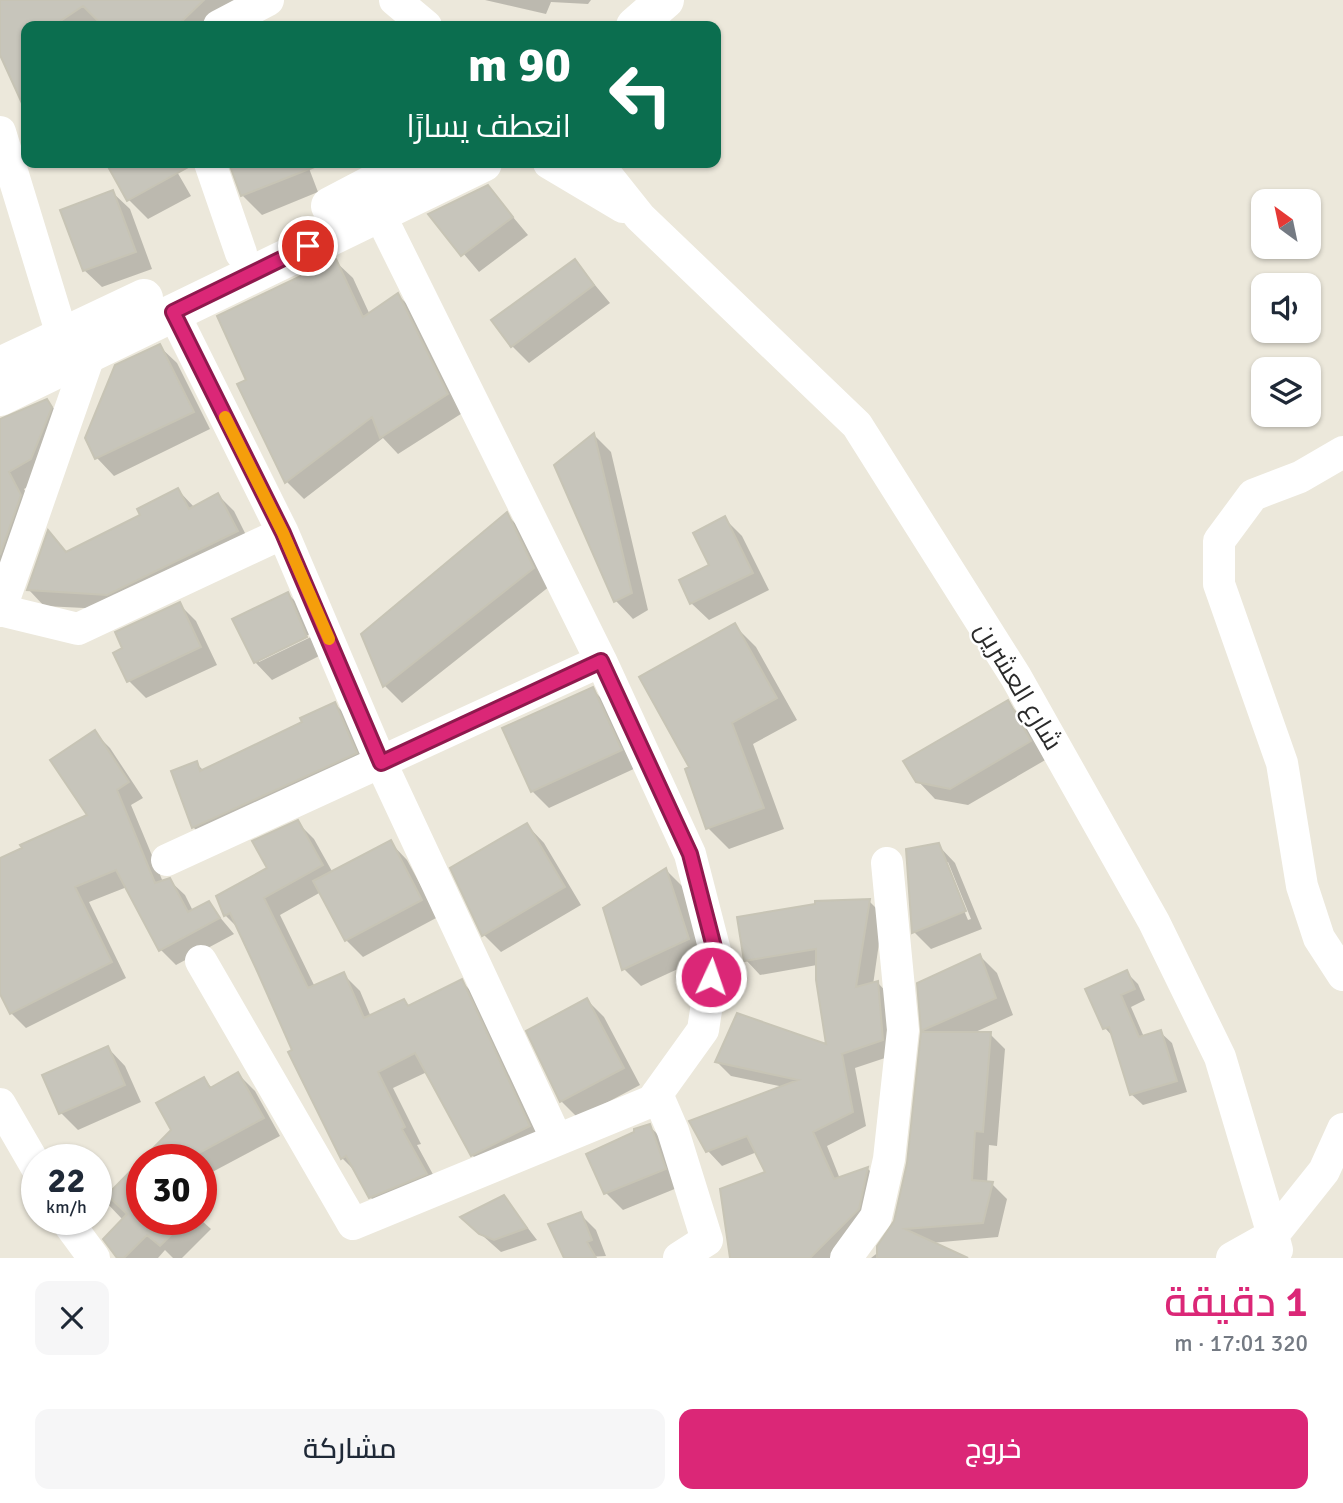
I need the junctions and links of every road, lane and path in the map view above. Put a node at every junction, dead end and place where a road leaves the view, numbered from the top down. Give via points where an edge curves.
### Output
1 (268, 0) edge
2 (395, 0) edge
3 (666, 0) edge
4 (228, 21) edge
5 (420, 21) edge
6 (641, 21) edge
7 (10, 132) edge
8 (21, 167) edge
9 (21, 168) edge
10 (212, 168) edge
11 (402, 168) edge
12 (472, 168) edge
13 (557, 168) edge
14 (601, 168) edge
15 (378, 211) junction
16 (640, 217) junction
17 (241, 253) junction
18 (173, 312) junction
19 (76, 344) junction
20 (0, 366) edge
21 (0, 397) edge
22 (1343, 452) edge
23 (283, 533) junction
24 (0, 610) edge
25 (601, 661) junction
26 (381, 763) junction
27 (167, 860) dead end
28 (887, 863) dead end
29 (201, 961) dead end
30 (1343, 975) edge
31 (657, 1094) junction
32 (0, 1104) edge
33 (1343, 1129) edge
34 (557, 1140) junction
35 (23, 1144) edge
36 (77, 1235) edge
37 (1273, 1251) edge
38 (94, 1258) edge
39 (680, 1258) edge
40 (846, 1258) edge
41 (1232, 1258) edge

1 - 4 street
2 - 5 street
3 - 6 street
7 - 8 street
9 - 19 street
10 - 17 street
11 - 17 street
12 - 15 street
13 - 16 street
14 - 16 street
15 - 18 street
15 - 25 street
16 - 37 street, شارع العشرين via 857,425 1016,677 1154,922 1220,1057
17 - 19 street
18 - 19 street
18 - 23 street
19 - 20 street
19 - 21 street
19 - 24 street
22 - 30 street via 1300,477 1254,495 1219,541 1219,584 1282,763 1302,886 1319,938
23 - 24 street via 78,629
23 - 26 street
25 - 26 street
25 - 31 street via 690,854 715,951 703,1030
26 - 27 street
26 - 34 street
28 - 40 street via 902,1030 889,1159 876,1217
29 - 34 street via 354,1224
31 - 34 street via 652,1101
31 - 39 street via 707,1240
32 - 35 street
33 - 37 street via 1324,1171
36 - 38 street
37 - 41 street

